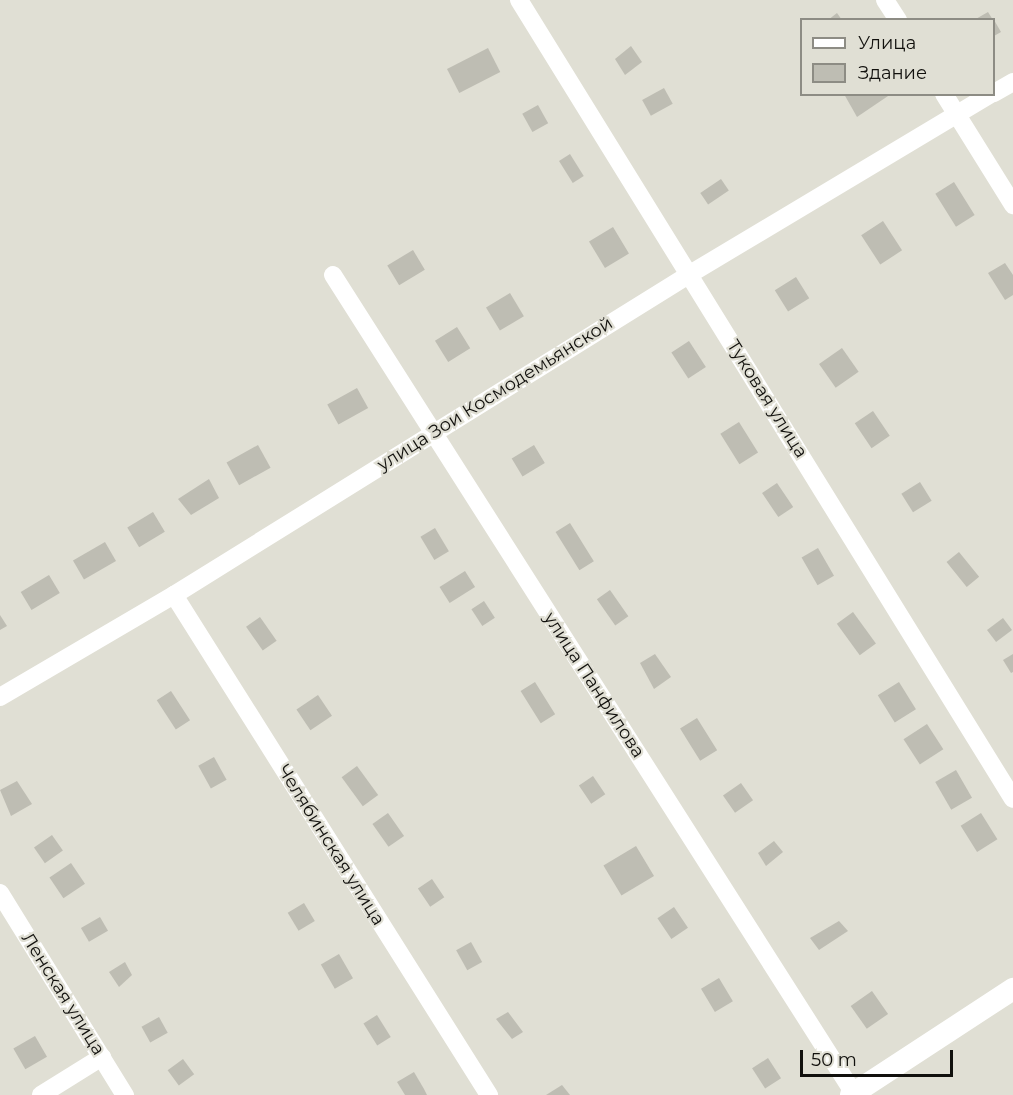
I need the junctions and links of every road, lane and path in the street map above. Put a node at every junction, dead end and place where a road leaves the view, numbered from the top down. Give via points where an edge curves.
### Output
1 (519, 0) edge
2 (885, 0) edge
3 (897, 18) edge
4 (1013, 82) edge
5 (995, 92) edge
6 (945, 96) edge
7 (988, 96) edge
8 (957, 114) junction
9 (1013, 205) edge
10 (690, 274) junction
11 (333, 275) dead end
12 (432, 432) junction
13 (174, 595) junction
14 (0, 697) edge
15 (1013, 799) edge
16 (0, 893) edge
17 (1013, 989) edge
18 (102, 1057) junction
19 (853, 1094) edge
20 (41, 1095) edge
21 (125, 1095) edge
22 (489, 1095) edge

1 - 10 street, Туковая улица
2 - 3 street
4 - 5 street, улица Зои Космодемьянской
6 - 8 street
7 - 8 street, улица Зои Космодемьянской
8 - 9 street
8 - 10 street, улица Зои Космодемьянской
10 - 12 street, улица Зои Космодемьянской
10 - 15 street, Туковая улица
11 - 12 street, улица Панфилова
12 - 13 street, улица Зои Космодемьянской
12 - 19 street, улица Панфилова
13 - 14 street, улица Зои Космодемьянской
13 - 22 street, Челябинская улица
16 - 18 street, Ленская улица
17 - 19 street
18 - 20 street
18 - 21 street, Ленская улица

